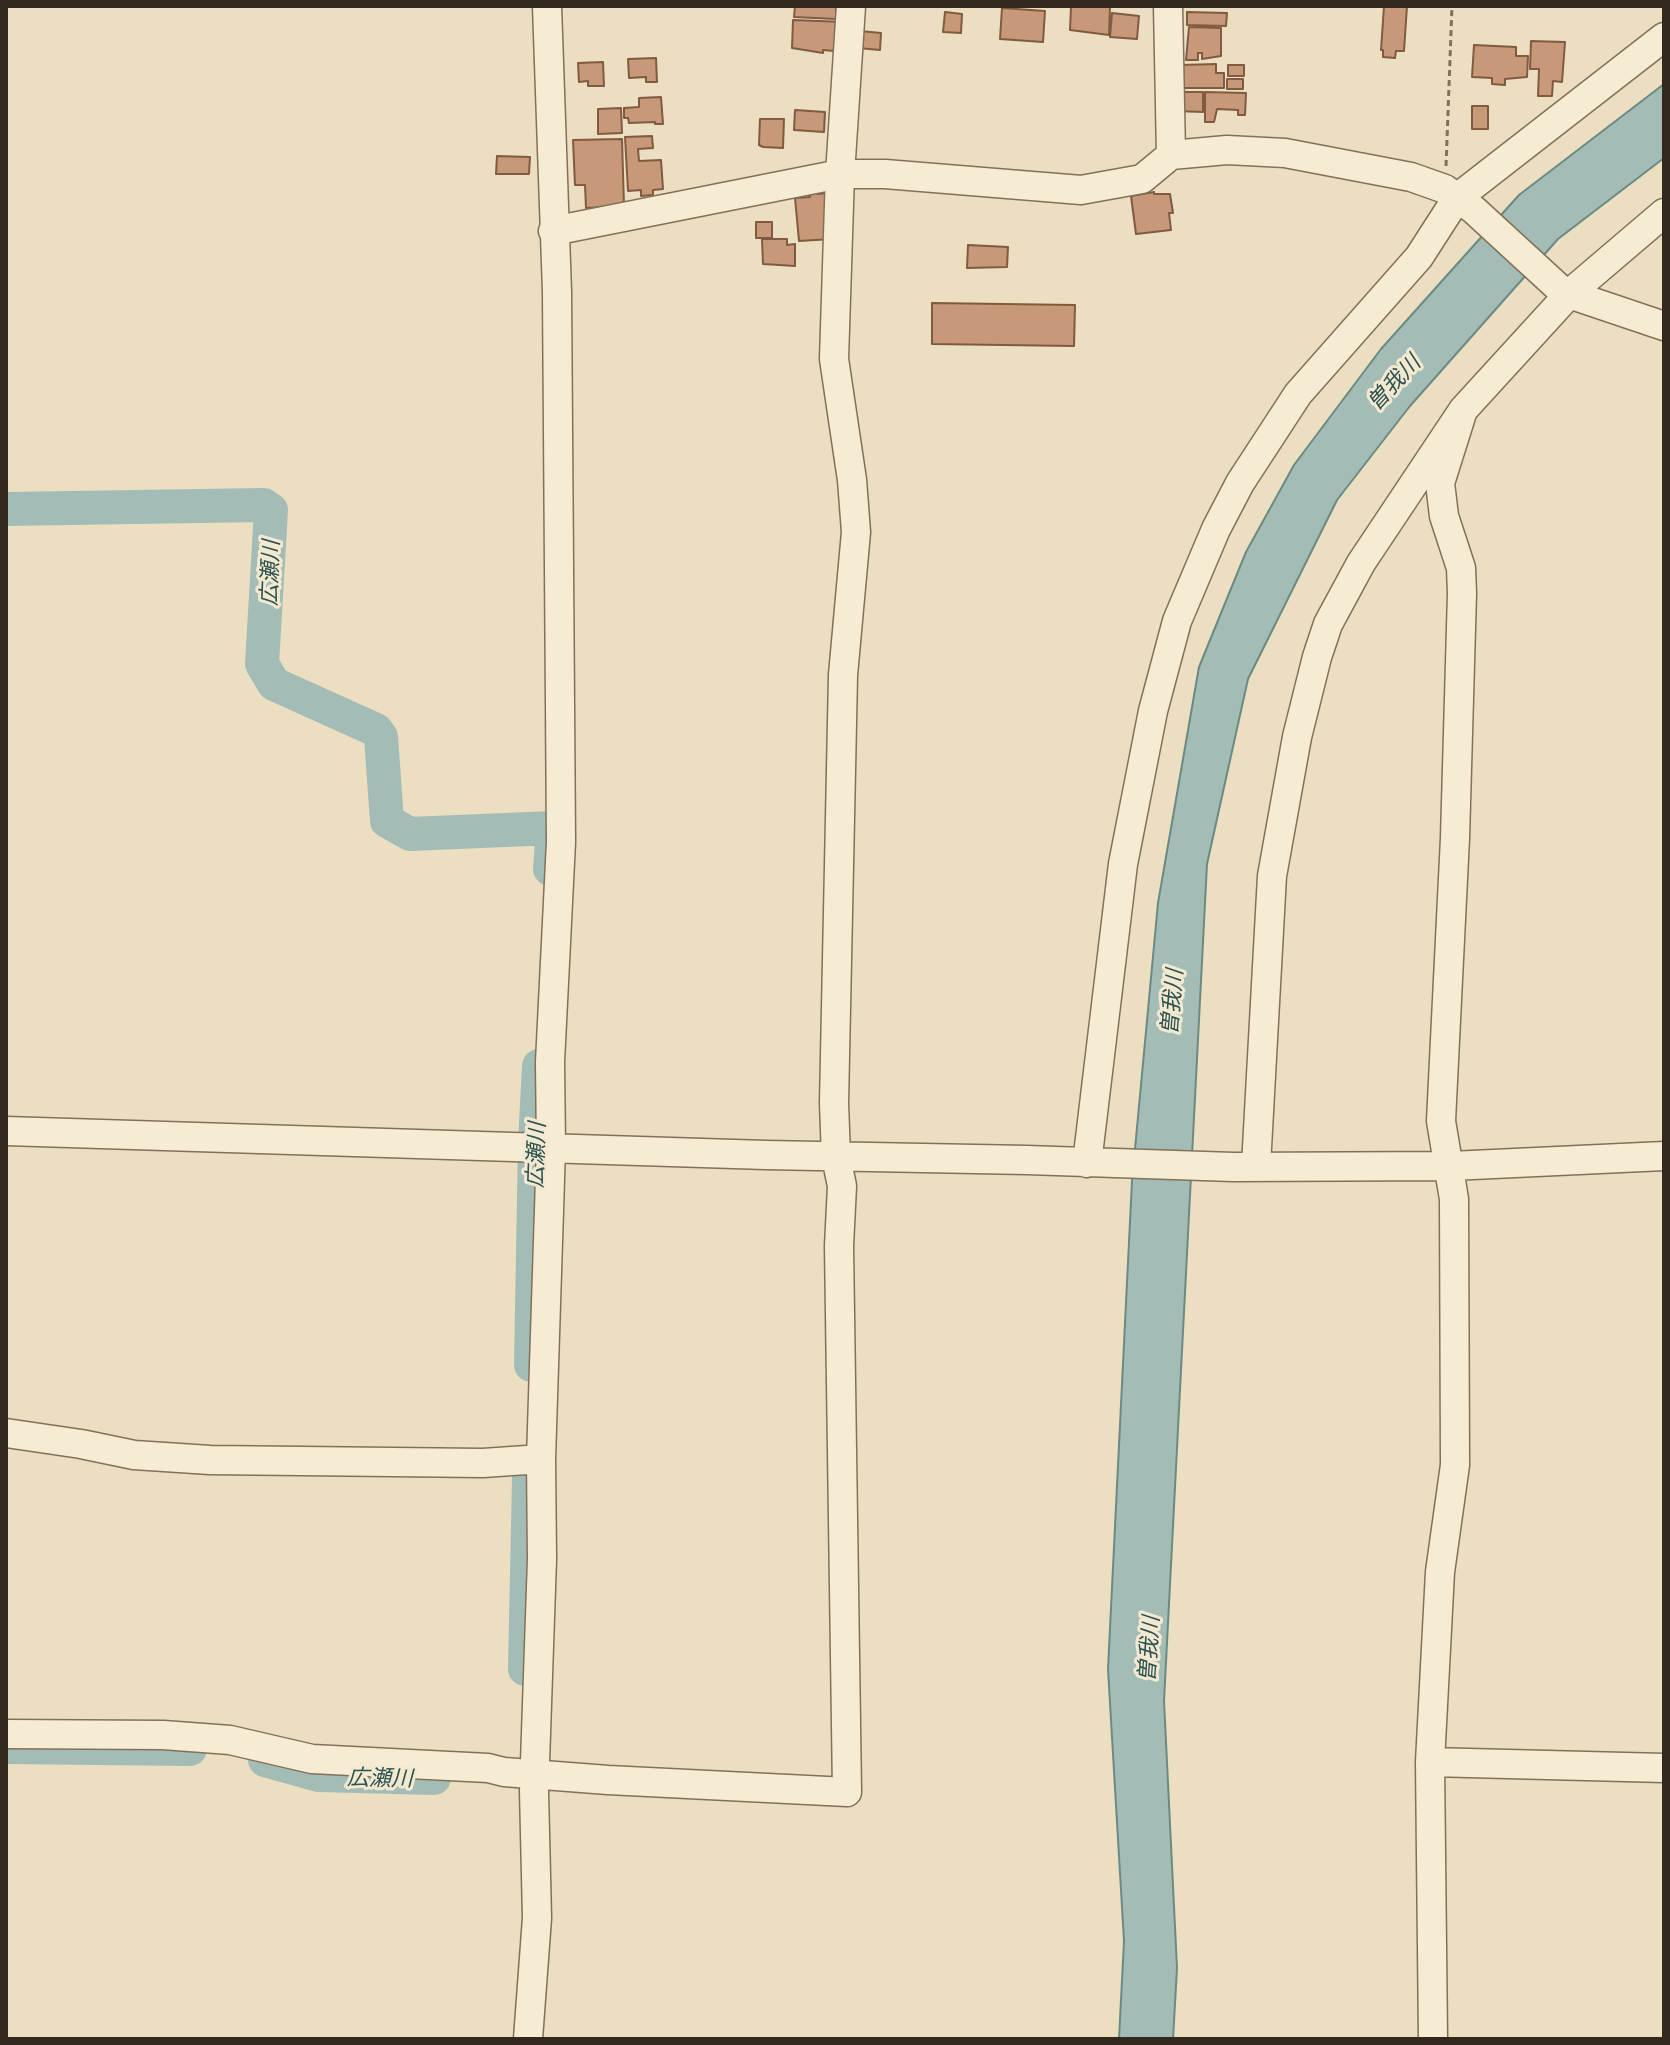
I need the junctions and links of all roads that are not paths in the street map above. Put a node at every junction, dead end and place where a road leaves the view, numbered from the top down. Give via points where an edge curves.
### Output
1 (547, 6) edge
2 (851, 6) edge
3 (1168, 6) edge
4 (1664, 37) edge
5 (1171, 155) junction
6 (840, 174) junction
7 (1459, 199) junction
8 (1664, 213) edge
9 (553, 231) junction
10 (1564, 291) junction
11 (1664, 326) edge
12 (1463, 410) junction
13 (6, 1131) edge
14 (551, 1148) junction
15 (1664, 1156) edge
16 (836, 1157) junction
17 (1087, 1163) junction
18 (1451, 1166) junction
19 (1244, 1167) junction
20 (6, 1433) edge
21 (541, 1459) junction
22 (6, 1734) edge
23 (1430, 1762) junction
24 (1664, 1768) edge
25 (536, 1772) junction
26 (528, 2039) edge
27 (1433, 2039) edge

1 - 9 street
2 - 6 street
3 - 5 street
4 - 7 street
5 - 6 street via 1142,179 1081,190
5 - 7 street via 1227,150 1285,153 1411,177
6 - 9 street
6 - 16 street via 834,359 856,532 843,675
7 - 10 street
7 - 17 street via 1419,257 1298,394 1240,483 1177,621 1123,864
8 - 10 street
9 - 14 street via 561,842
10 - 11 street
10 - 12 street
12 - 18 street via 1440,483 1462,593 1441,1121
12 - 19 street via 1361,563 1328,624 1317,657 1272,876
13 - 14 street
14 - 16 street
14 - 21 street
15 - 18 street
16 - 17 street
16 - 25 street via 842,1186 847,1792
17 - 19 street
18 - 19 street
18 - 23 street via 1455,1465 1440,1572
20 - 21 street via 134,1455 210,1460
21 - 25 street
22 - 25 street via 163,1735 230,1740 312,1759
23 - 24 street
23 - 27 street
25 - 26 street via 537,1918

